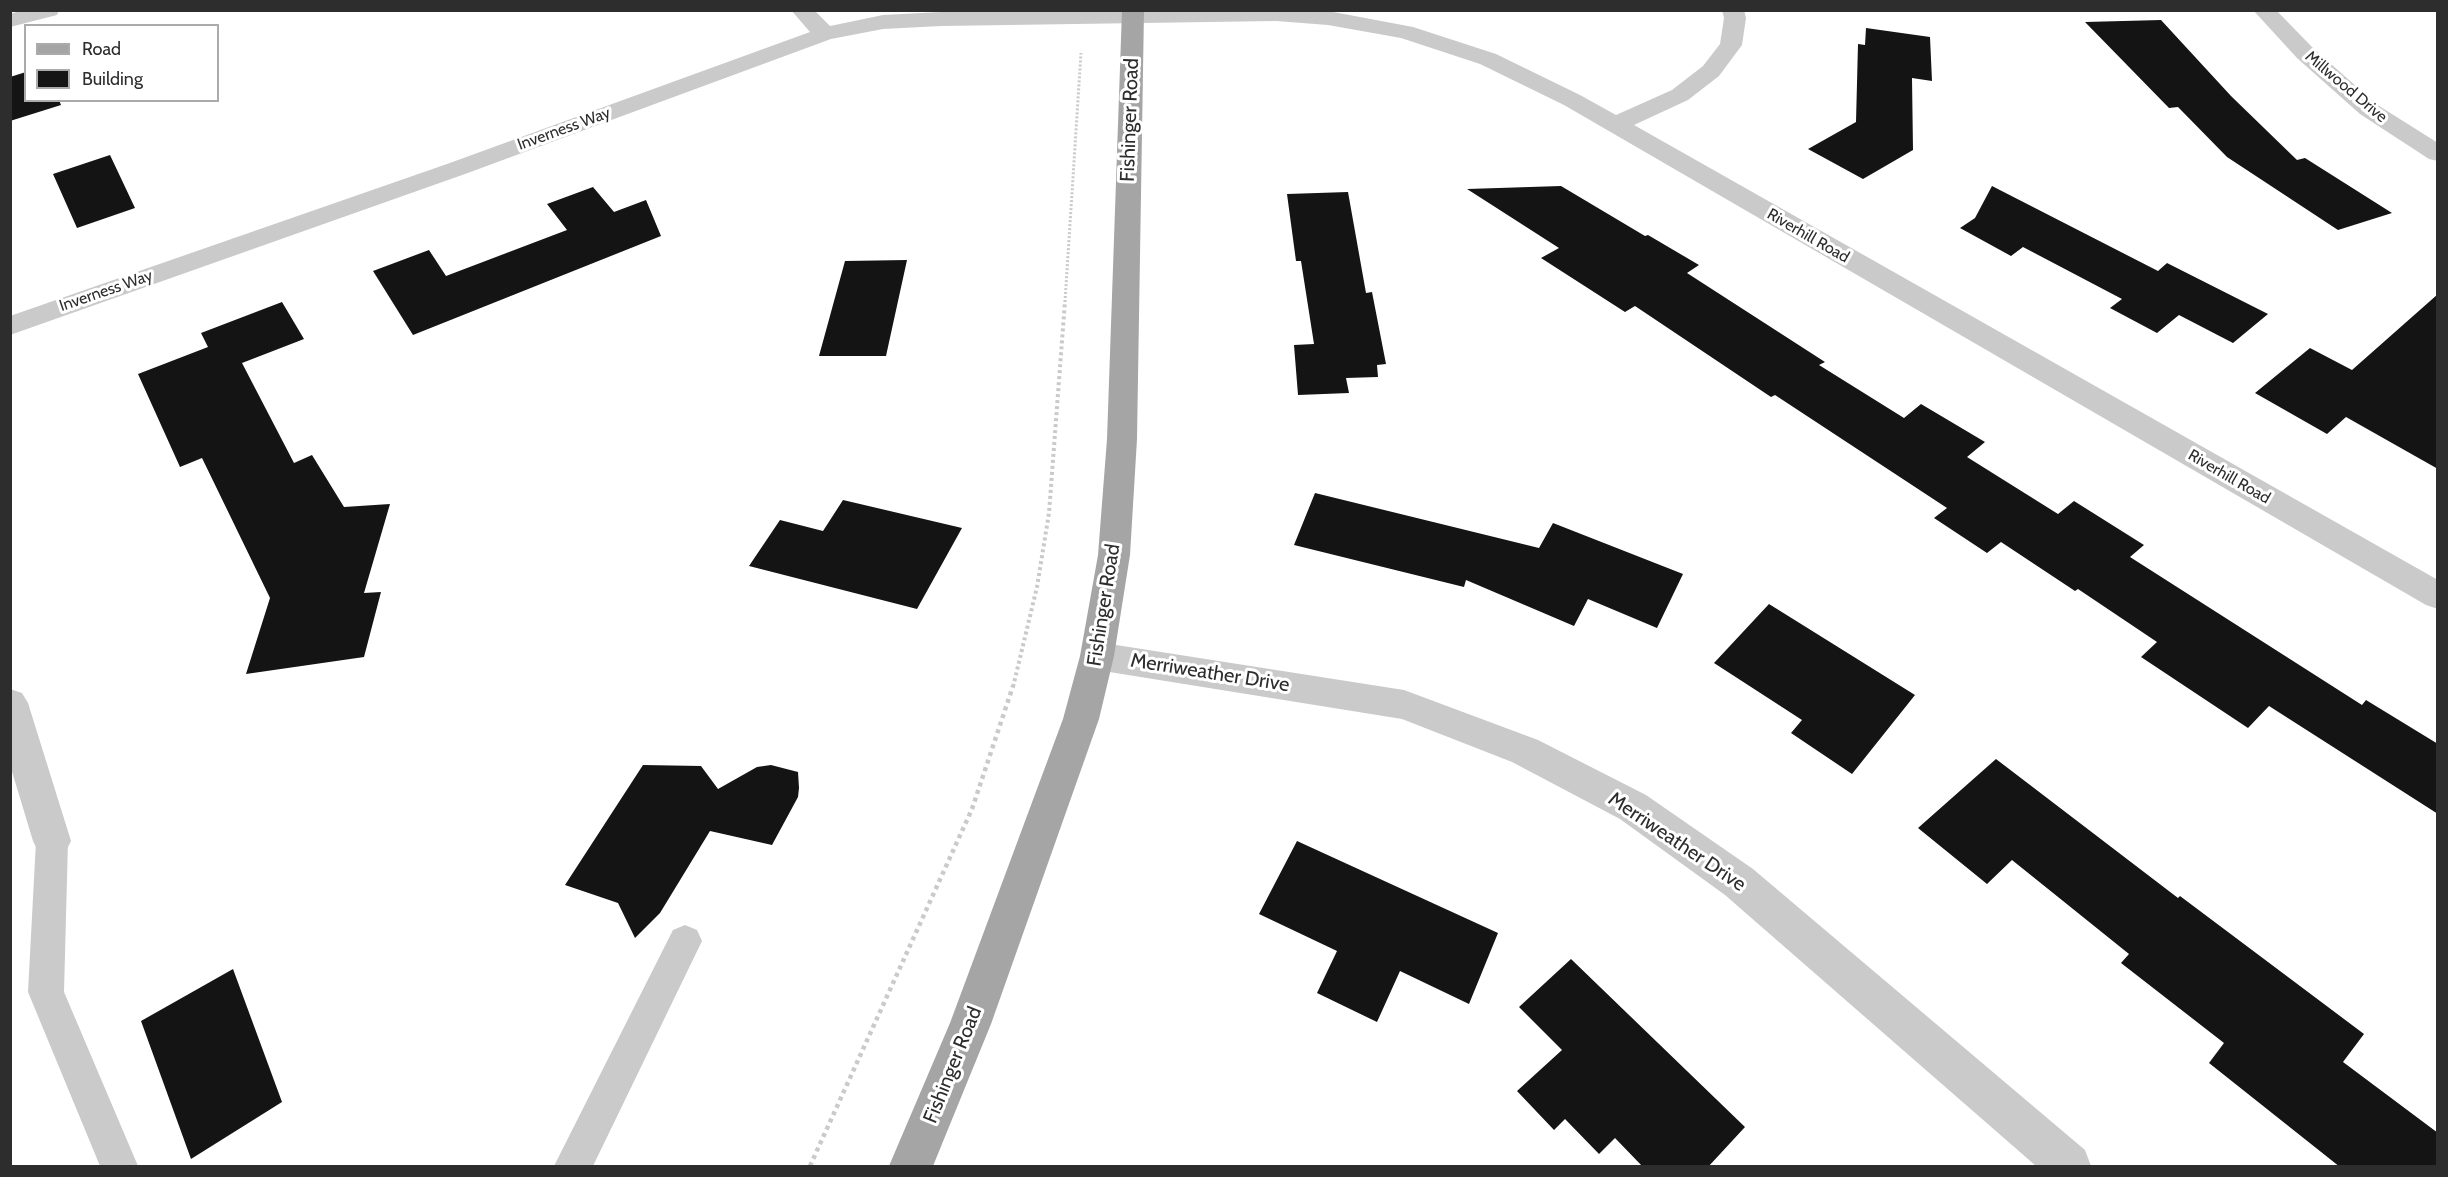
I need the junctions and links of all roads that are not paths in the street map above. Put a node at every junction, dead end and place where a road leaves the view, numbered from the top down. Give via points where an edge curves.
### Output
1 (49, 10) edge
2 (801, 10) edge
3 (1733, 10) edge
4 (2263, 10) edge
5 (1133, 14) edge
6 (10, 21) edge
7 (825, 34) junction
8 (1617, 124) junction
9 (2438, 154) edge
10 (10, 326) edge
11 (2438, 596) edge
12 (1097, 656) junction
13 (10, 703) edge
14 (52, 841) joint
15 (685, 941) dead end
16 (119, 1165) dead end
17 (573, 1167) edge
18 (911, 1167) edge
19 (2069, 1167) edge

1 - 6 street
2 - 7 street
3 - 8 street via 1731,45 1711,71 1680,95
4 - 9 street, Millwood Drive via 2368,109
5 - 7 street, Inverness Way via 883,22
5 - 8 street, Riverhill Road via 1328,18 1405,32 1488,59
5 - 12 main road, Fishinger Road via 1122,439 1114,555
7 - 10 street, Inverness Way
8 - 11 street, Riverhill Road
12 - 18 main road, Fishinger Road via 1081,719 970,1024
12 - 19 street, Merriweather Drive via 1404,705 1525,751 1633,807 1740,882
13 - 14 street
14 - 16 lane via 46,992
15 - 17 lane

